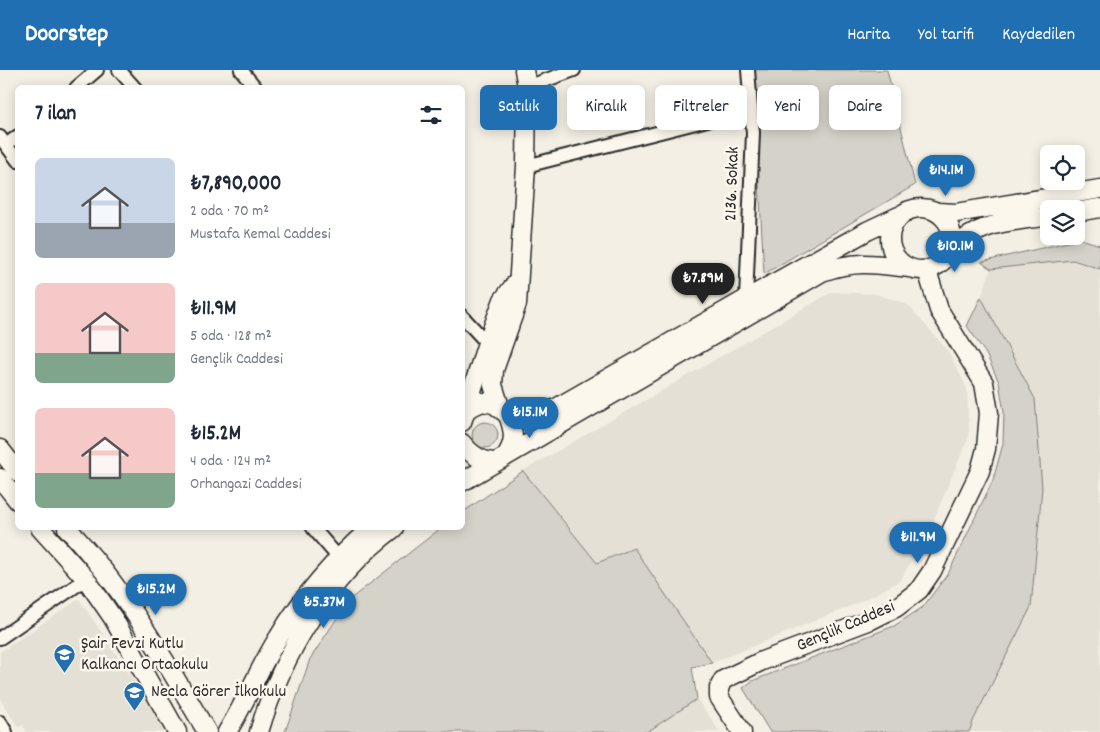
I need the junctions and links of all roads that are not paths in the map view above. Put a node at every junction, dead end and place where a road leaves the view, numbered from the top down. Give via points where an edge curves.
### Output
1 (97, 70) edge
2 (119, 70) edge
3 (241, 70) edge
4 (574, 70) edge
5 (748, 70) edge
6 (526, 78) edge
7 (80, 85) edge
8 (132, 85) edge
9 (254, 85) edge
10 (751, 109) junction
11 (15, 137) edge
12 (3, 141) edge
13 (15, 157) edge
14 (526, 166) junction
15 (1100, 189) edge
16 (1100, 208) edge
17 (1085, 210) edge
18 (938, 212) junction
19 (899, 216) junction
20 (1040, 218) edge
21 (951, 251) junction
22 (918, 269) junction
23 (518, 280) junction
24 (746, 299) junction
25 (465, 319) edge
26 (487, 343) junction
27 (504, 411) junction
28 (465, 416) edge
29 (465, 446) edge
30 (0, 449) edge
31 (501, 460) junction
32 (15, 468) edge
33 (0, 478) edge
34 (465, 480) edge
35 (15, 497) edge
36 (42, 530) edge
37 (69, 530) edge
38 (315, 530) edge
39 (369, 530) edge
40 (391, 530) edge
41 (338, 557) junction
42 (86, 579) junction
43 (0, 638) edge
44 (0, 722) edge
45 (6, 732) edge
46 (177, 732) edge
47 (207, 732) edge
48 (227, 732) edge
49 (259, 732) edge
50 (742, 732) edge

1 - 7 street
2 - 8 street
3 - 9 street
4 - 6 street
5 - 10 street, 2136. Sokak
6 - 14 main road
10 - 14 street
10 - 24 street, 2136. Sokak via 753,133
11 - 12 street
12 - 13 street
14 - 23 main road
15 - 18 main road via 956,213
16 - 17 main road
18 - 19 main road via 921,207
18 - 21 main road via 950,230
19 - 22 main road via 893,224 890,244 894,254
19 - 24 main road
20 - 21 main road via 975,230
21 - 22 main road via 939,265
22 - 31 main road via 852,264 822,272
22 - 50 main road, Gençlik Caddesi via 976,366 987,391 989,422 980,472 932,571 919,590 898,607 762,660 723,680 719,697
23 - 26 main road via 503,300
23 - 27 main road via 517,304 494,370 493,385
24 - 27 main road via 542,416 518,419
25 - 26 street
26 - 28 main road
27 - 28 main road via 494,404 482,402
27 - 31 main road via 514,435 510,450
29 - 31 main road via 474,456 489,462
30 - 32 main road
31 - 34 main road
33 - 35 main road
36 - 42 main road
37 - 47 main road via 123,596
38 - 41 street
39 - 41 main road
40 - 49 main road via 369,546 347,571 300,635 281,671
41 - 48 main road via 277,638 244,706
42 - 43 street
42 - 46 main road via 113,618
44 - 45 street

